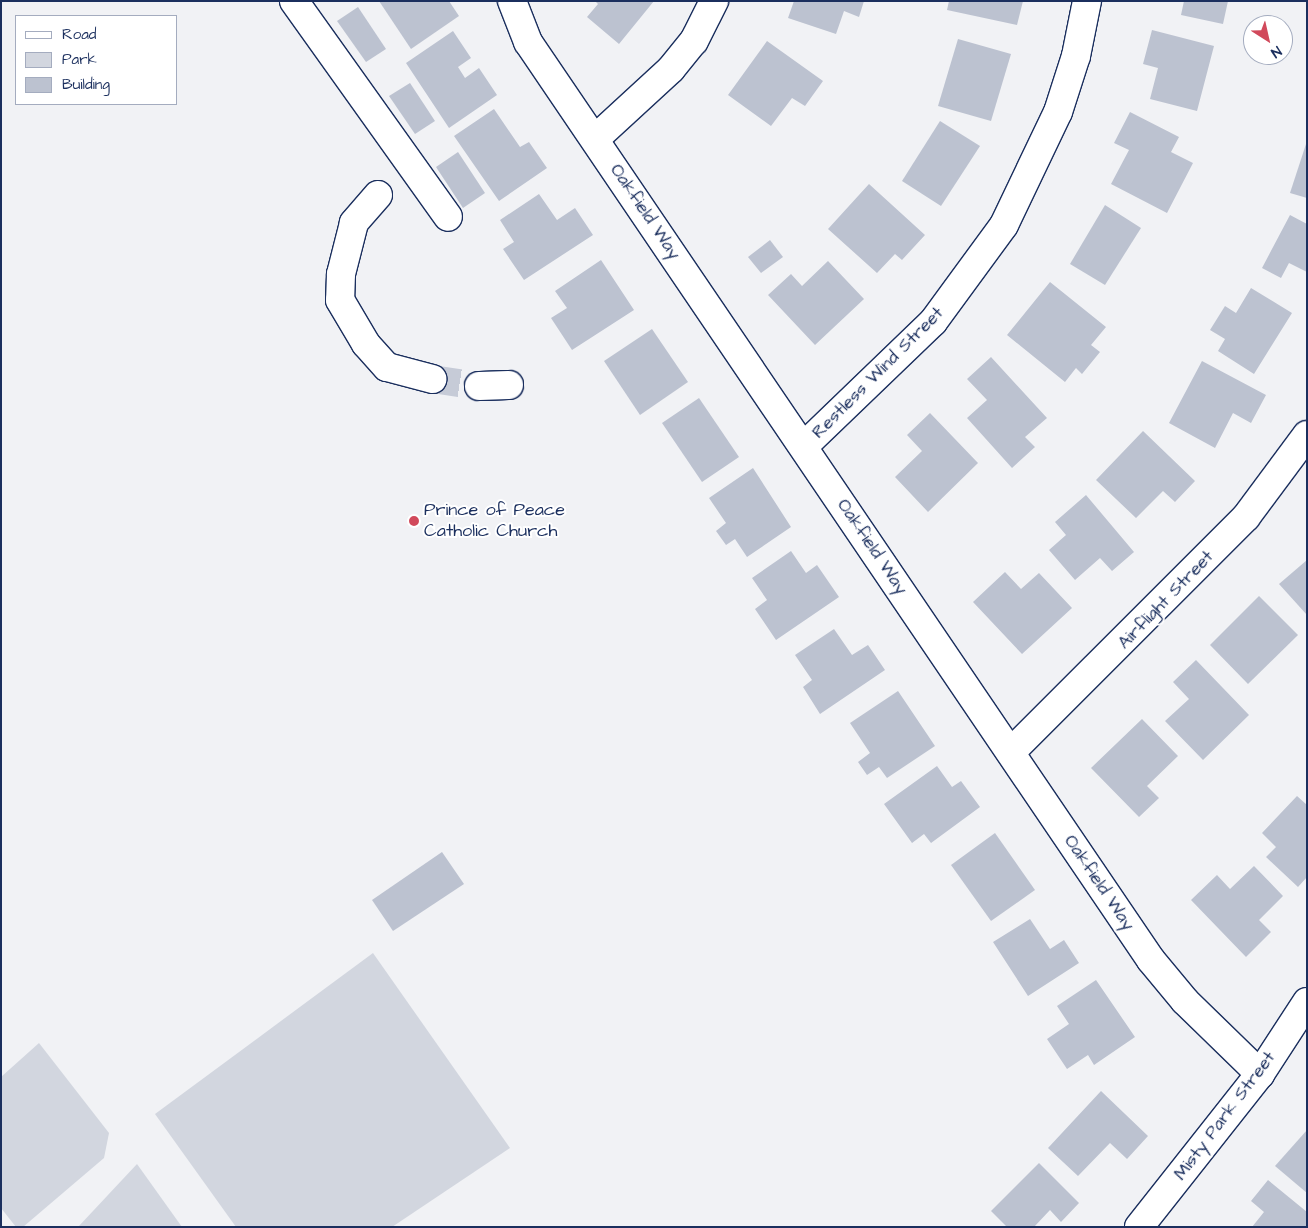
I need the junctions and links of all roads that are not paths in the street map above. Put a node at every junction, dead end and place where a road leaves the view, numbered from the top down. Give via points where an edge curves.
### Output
1 (294, 1) edge
2 (512, 1) edge
3 (714, 1) edge
4 (1087, 1) edge
5 (595, 139) junction
6 (378, 195) dead end
7 (448, 217) dead end
8 (432, 379) tunnel mouth
9 (509, 385) dead end
10 (479, 386) tunnel mouth
11 (1307, 435) edge
12 (804, 446) junction
13 (1011, 752) junction
14 (1307, 1002) edge
15 (1260, 1074) junction
16 (1139, 1227) edge

1 - 7 street
2 - 5 street, Oakfield Way via 528,42
3 - 5 street via 694,41 671,69
4 - 12 street, Restless Wind Street via 1076,56 1058,112 1004,225 933,322
5 - 12 street, Oakfield Way
6 - 8 street via 354,223 341,274 340,300 366,344 387,367
9 - 10 street
11 - 13 street, Airflight Street via 1246,517
12 - 13 street, Oakfield Way
13 - 15 street, Oakfield Way via 1151,960 1185,1001
14 - 15 street, Misty Park Street
15 - 16 street, Misty Park Street

